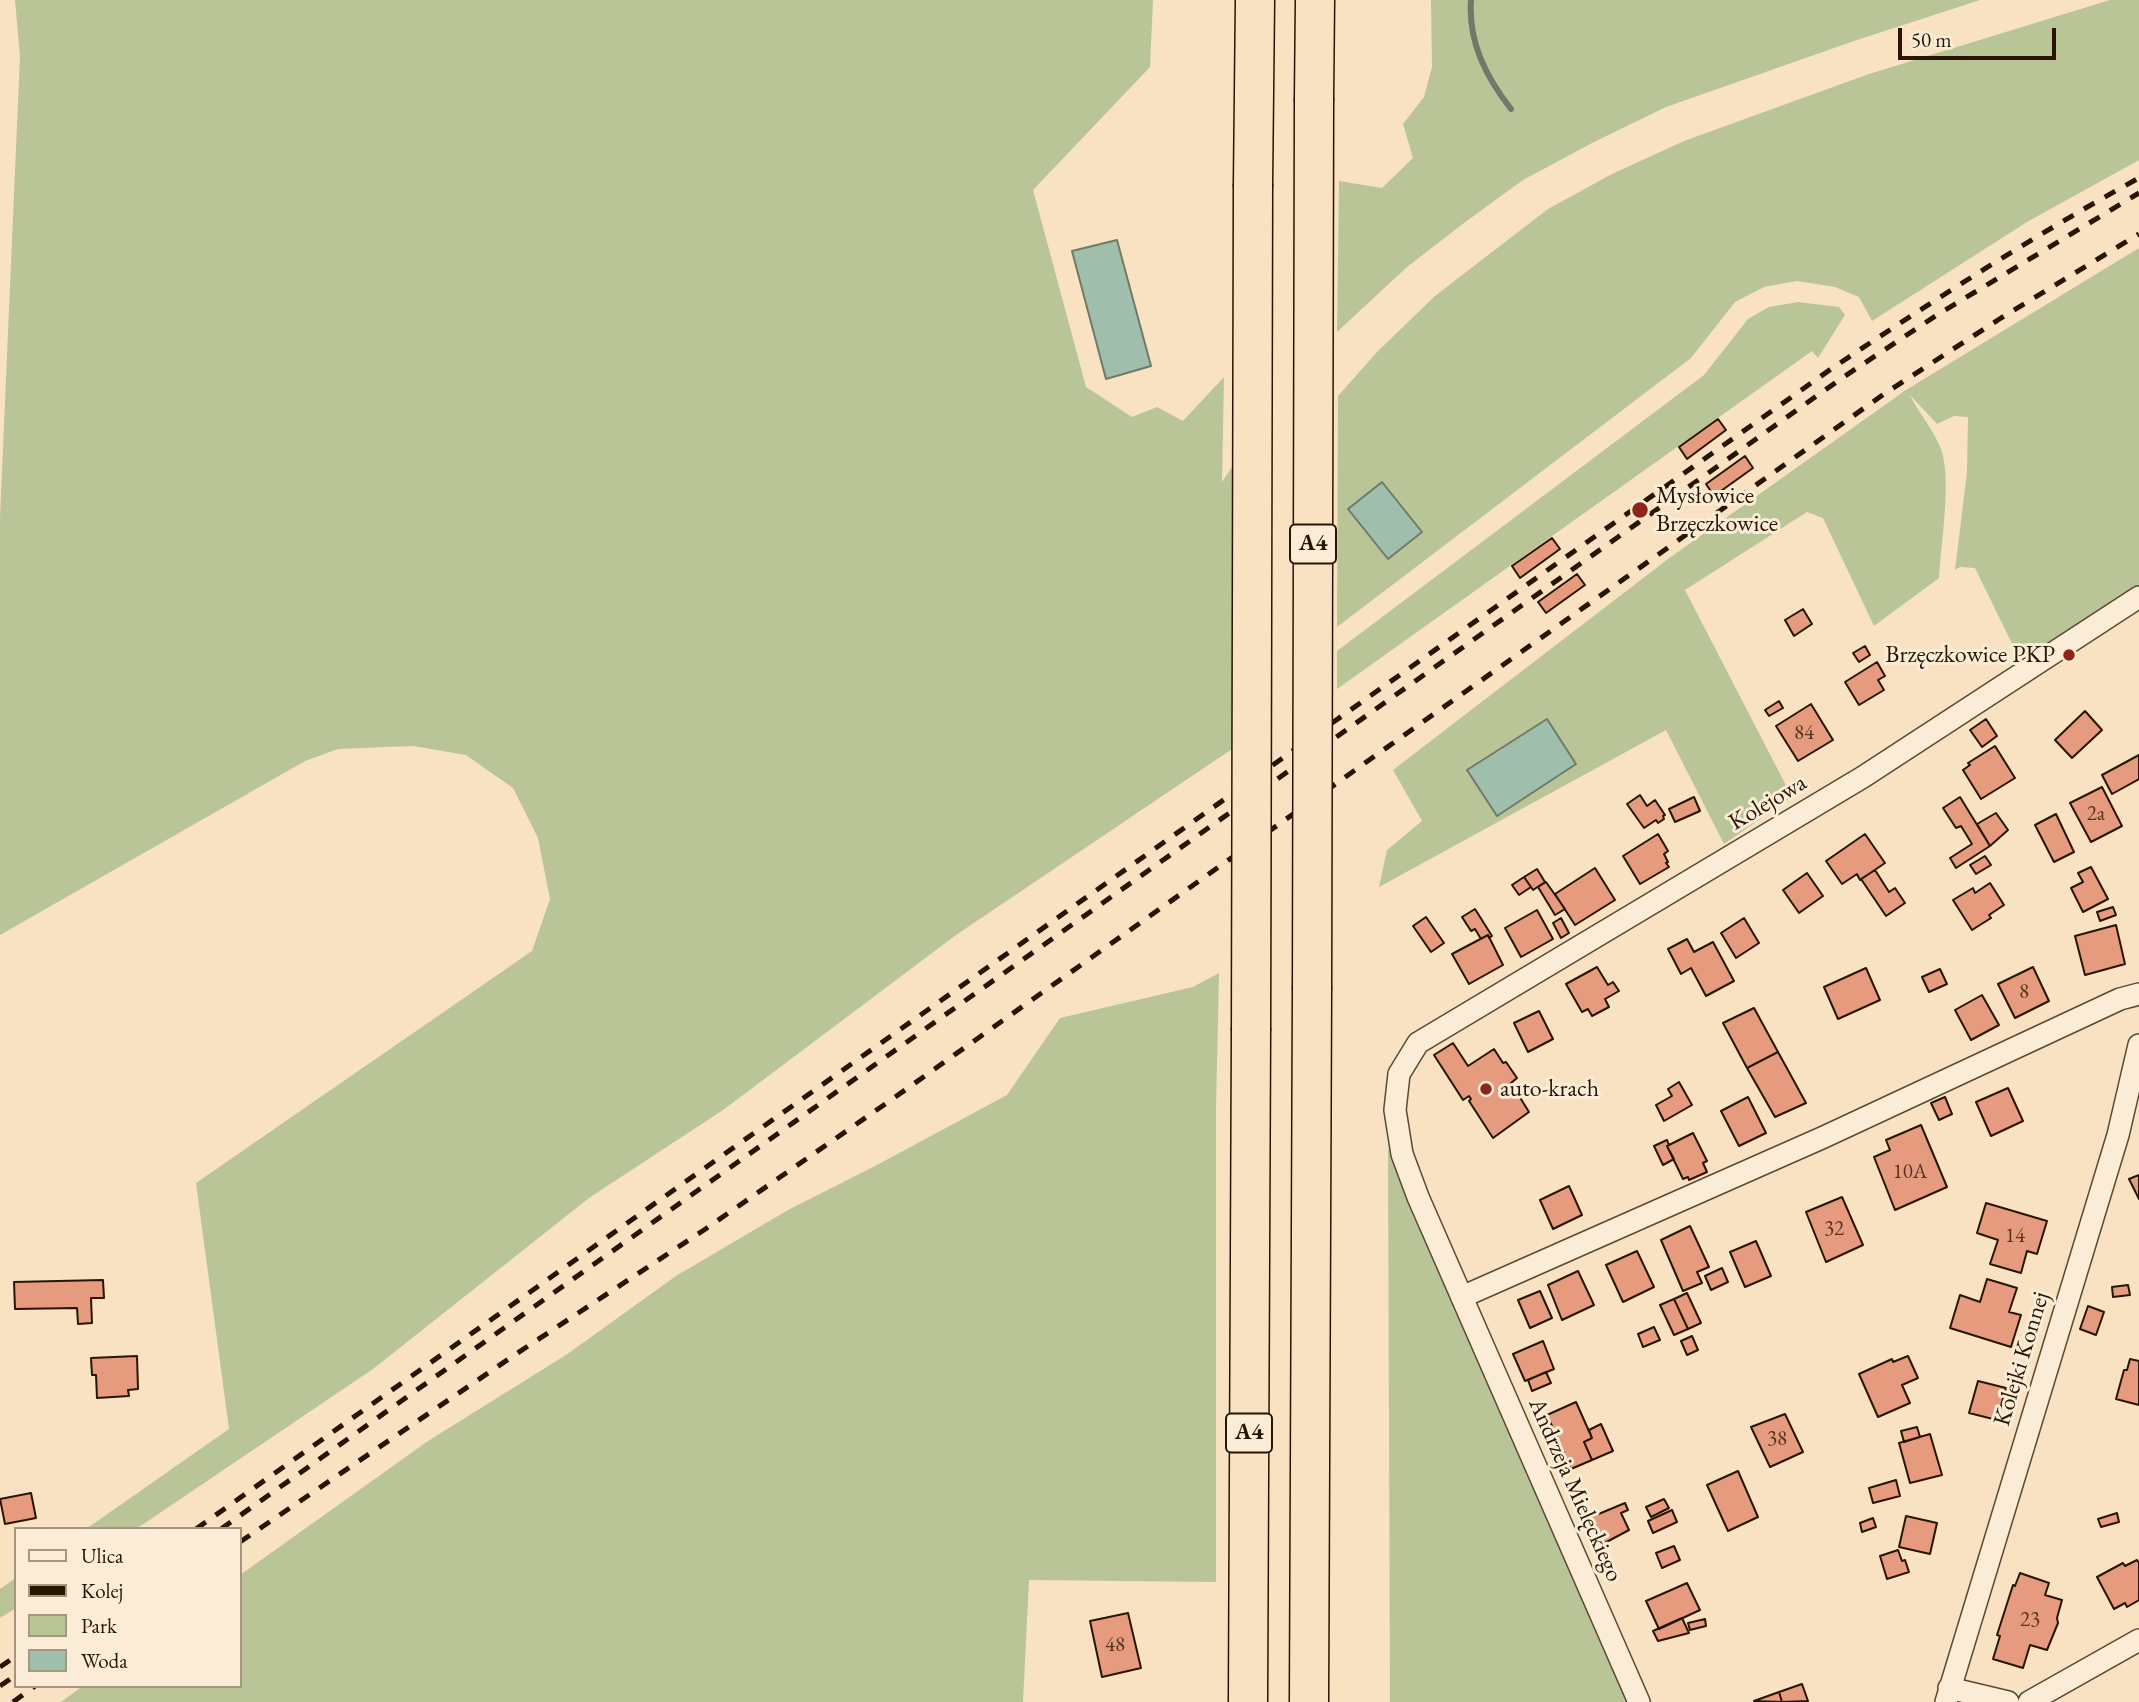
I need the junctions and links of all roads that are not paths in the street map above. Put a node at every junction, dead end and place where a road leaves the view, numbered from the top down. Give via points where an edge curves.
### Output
1 (1255, 0) edge
2 (1315, 0) edge
3 (2139, 597) edge
4 (2139, 994) edge
5 (1418, 1043) joint
6 (2139, 1045) edge
7 (1462, 1298) junction
8 (2139, 1640) edge
9 (1948, 1695) edge
10 (1248, 1702) edge
11 (1309, 1702) edge
12 (1639, 1702) edge
13 (2008, 1702) edge
14 (2029, 1702) edge

1 - 10 highway, A4, bridge
2 - 11 highway, A4, bridge
3 - 5 street, Kolejowa via 1863,777
4 - 7 street
5 - 7 street, Andrzeja Mielęckiego via 1399,1074 1395,1110 1402,1154
6 - 9 street, Kolejki Konnej via 2118,1135
7 - 12 street, Andrzeja Mielęckiego
8 - 14 street
9 - 13 street, Kolejki Konnej

